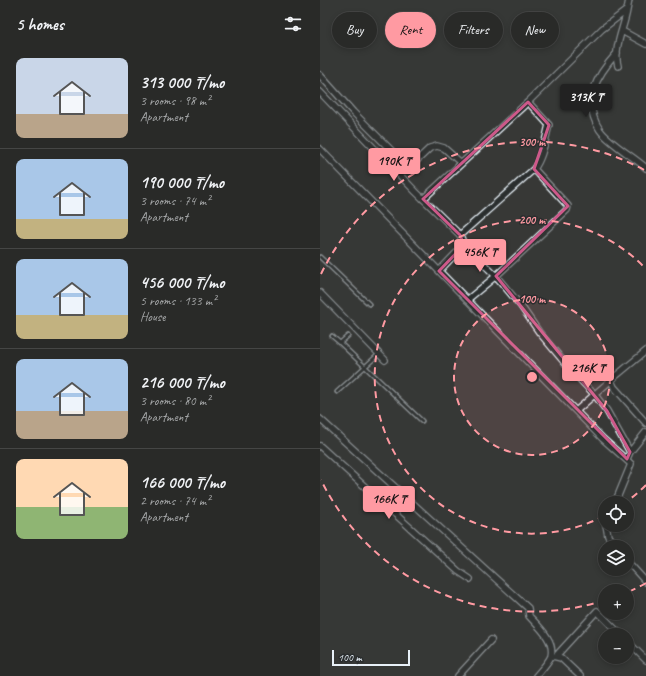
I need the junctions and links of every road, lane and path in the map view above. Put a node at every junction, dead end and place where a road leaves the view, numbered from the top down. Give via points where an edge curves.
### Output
1 (629, 0) edge
2 (627, 10) junction
3 (622, 31) junction
4 (646, 44) edge
5 (617, 52) junction
6 (618, 66) dead end
7 (320, 75) edge
8 (320, 92) edge
9 (528, 102) junction
10 (342, 114) junction
11 (359, 117) junction
12 (320, 149) edge
13 (394, 153) junction
14 (461, 163) junction
15 (646, 168) edge
16 (534, 169) junction
17 (397, 171) junction
18 (423, 199) junction
19 (460, 236) junction
20 (464, 245) junction
21 (320, 257) edge
22 (439, 271) junction
23 (496, 276) junction
24 (321, 294) edge
25 (467, 300) junction
26 (369, 304) dead end
27 (332, 336) dead end
28 (348, 336) dead end
29 (340, 343) junction
30 (646, 351) edge
31 (379, 354) junction
32 (385, 360) dead end
33 (364, 367) junction
34 (611, 380) junction
35 (337, 392) dead end
36 (596, 395) junction
37 (576, 411) junction
38 (320, 419) edge
39 (422, 421) dead end
40 (646, 423) edge
41 (646, 432) edge
42 (320, 446) edge
43 (630, 452) junction
44 (627, 459) junction
45 (618, 496) edge
46 (634, 569) edge
47 (470, 579) dead end
48 (646, 582) edge
49 (614, 628) edge
50 (491, 640) dead end
51 (634, 648) edge
52 (554, 656) junction
53 (646, 660) edge
54 (458, 676) edge
55 (536, 676) edge
56 (580, 676) edge

1 - 2 street
2 - 3 street
2 - 9 street via 602,29
3 - 4 street
3 - 5 street
5 - 6 street
5 - 15 street via 597,78 591,100 593,111 601,131
7 - 11 street
8 - 10 street
9 - 14 street
9 - 16 street via 549,126 539,162
10 - 11 street
10 - 17 street
11 - 13 street
12 - 22 street
13 - 14 street via 402,164 411,166 430,148 437,146 444,148
13 - 17 street
14 - 18 street
16 - 19 street
16 - 23 street via 563,199 568,206 567,210
17 - 18 street
18 - 19 street
19 - 20 street
20 - 22 street
20 - 23 street
21 - 26 lane
22 - 25 street
23 - 25 street
23 - 36 street via 539,332
24 - 31 street
25 - 37 street
27 - 29 lane
28 - 29 lane
29 - 33 lane
30 - 34 street
31 - 32 street
31 - 33 lane
33 - 35 lane
33 - 39 lane
34 - 36 street
34 - 40 street via 614,387
36 - 37 street
36 - 43 street
37 - 44 street via 623,458
38 - 52 street via 528,608 529,616 544,633
41 - 43 street
42 - 47 street
43 - 44 street
44 - 45 street via 631,464
46 - 48 street
49 - 52 street via 597,611
50 - 54 street
51 - 53 street
52 - 55 street
52 - 56 street via 561,658

